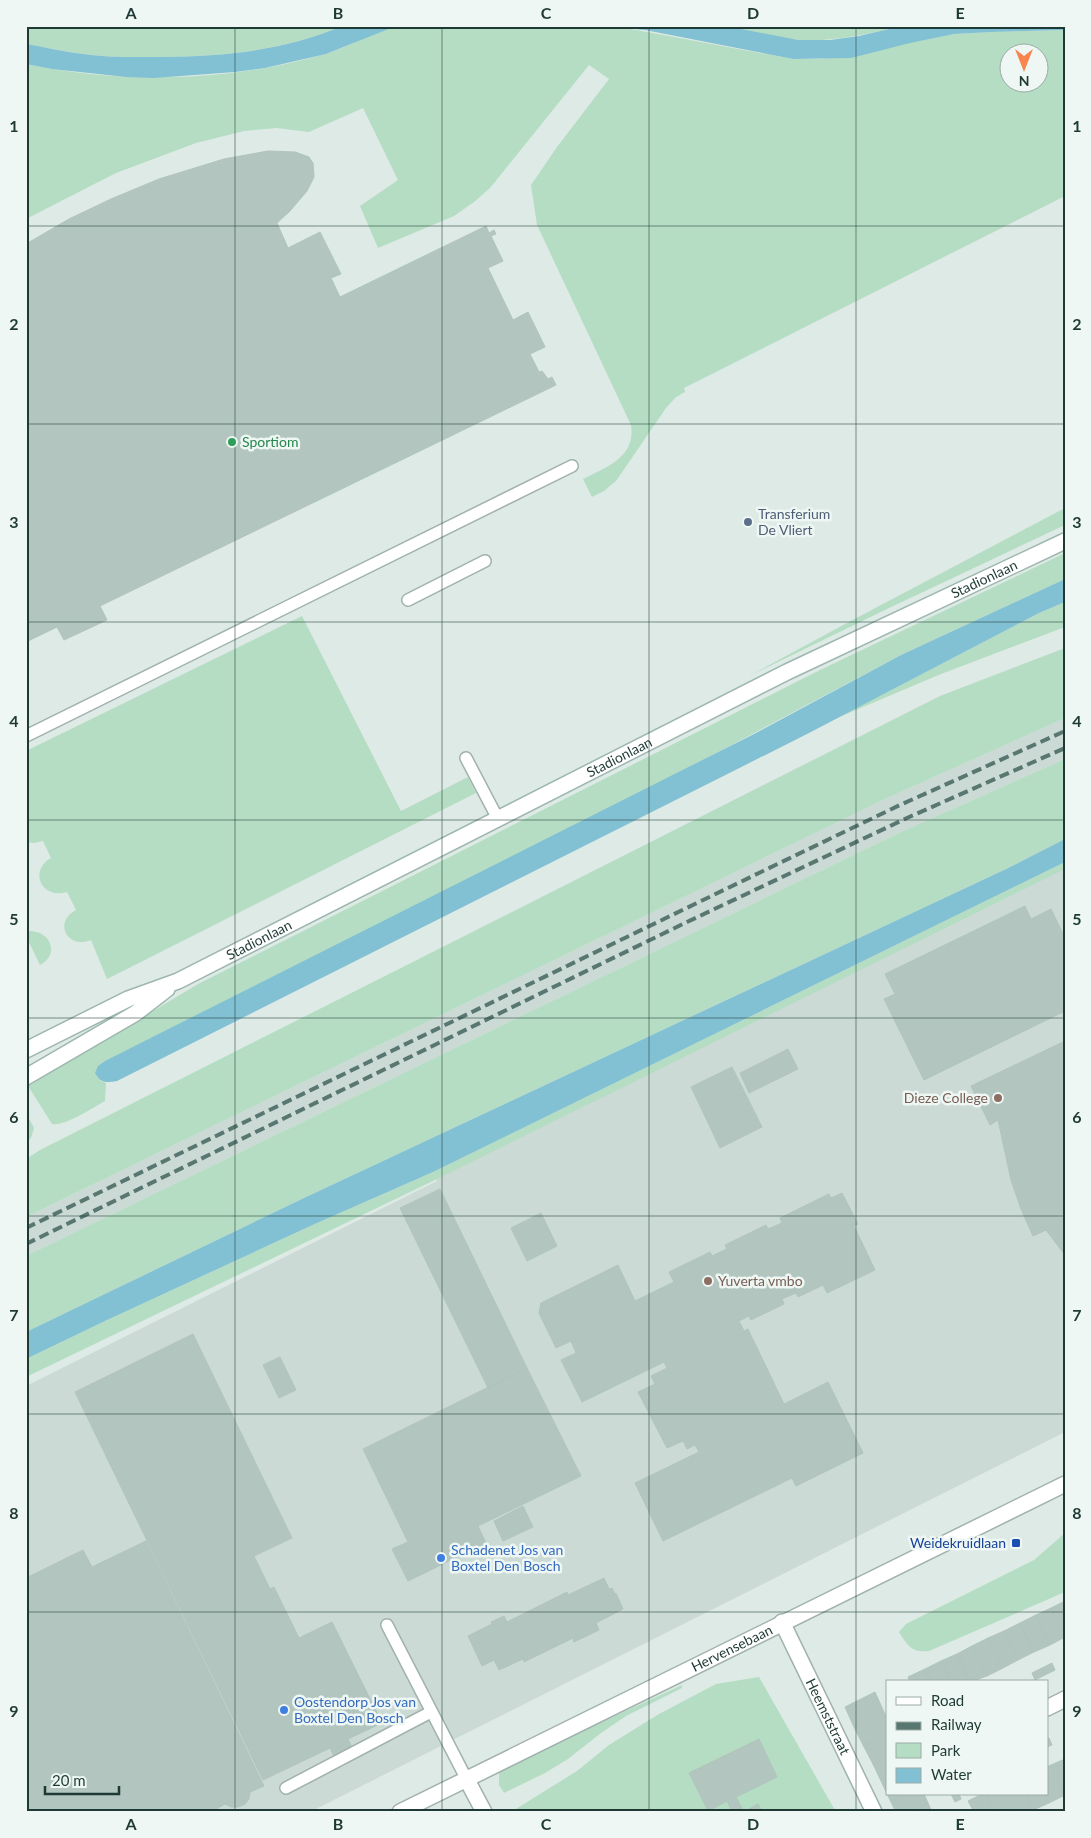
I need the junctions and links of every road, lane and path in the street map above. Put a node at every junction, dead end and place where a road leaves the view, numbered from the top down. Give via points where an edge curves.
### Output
1 (572, 466) dead end
2 (1065, 541) edge
3 (485, 561) dead end
4 (408, 600) dead end
5 (26, 736) edge
6 (466, 758) dead end
7 (498, 819) junction
8 (178, 981) junction
9 (26, 1050) edge
10 (26, 1077) edge
11 (1065, 1484) edge
12 (782, 1622) junction
13 (387, 1625) dead end
14 (1065, 1699) edge
15 (1048, 1708) edge
16 (431, 1712) junction
17 (467, 1780) junction
18 (286, 1788) dead end
19 (400, 1812) edge
20 (484, 1812) edge
21 (874, 1812) edge

1 - 5 lane
2 - 7 main road, Stadionlaan via 787,672
3 - 4 lane
6 - 7 lane
7 - 8 main road, Stadionlaan
8 - 9 main road, Stadionlaan via 128,999
8 - 10 main road, Stadionlaan via 136,1013
11 - 12 main road, Hervensebaan
12 - 17 main road, Hervensebaan
12 - 21 main road, Heemststraat
13 - 16 lane
14 - 15 main road
16 - 17 lane
16 - 18 lane
17 - 19 main road, Hervensebaan
17 - 20 main road

